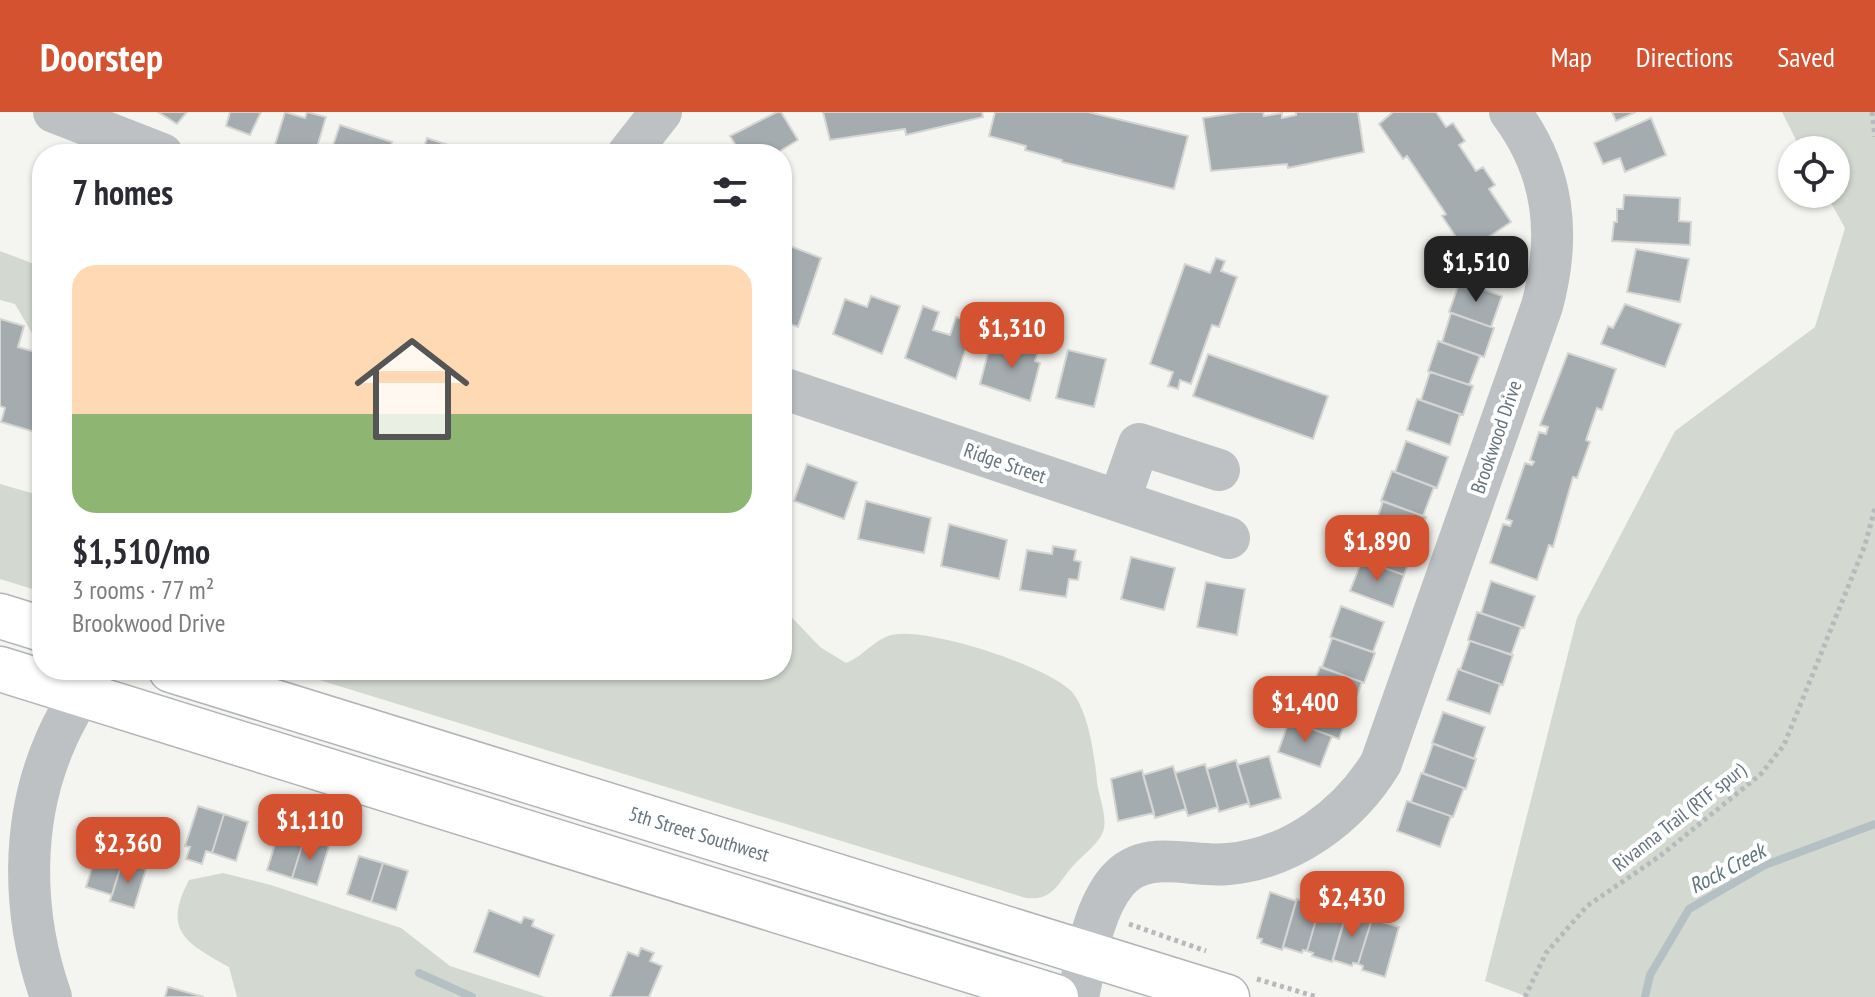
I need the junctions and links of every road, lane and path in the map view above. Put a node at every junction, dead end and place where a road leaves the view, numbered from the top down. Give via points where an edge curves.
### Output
1 (661, 112) edge
2 (1510, 112) edge
3 (1872, 112) edge
4 (81, 117) edge
5 (1875, 137) edge
6 (140, 144) edge
7 (636, 144) edge
8 (792, 391) edge
9 (1219, 470) dead end
10 (1119, 501) junction
11 (1875, 508) edge
12 (1229, 538) dead end
13 (0, 616) edge
14 (32, 626) edge
15 (0, 669) edge
16 (32, 674) edge
17 (203, 680) edge
18 (86, 682) edge
19 (1121, 915) dead end
20 (1211, 953) dead end
21 (1088, 954) junction
22 (1237, 986) edge
23 (51, 997) edge
24 (1056, 997) edge
25 (1078, 997) edge
26 (1317, 997) edge
27 (1525, 997) edge

1 - 7 street
2 - 21 street, Brookwood Drive via 1541,167 1551,197 1551,271 1381,763 1351,803 1289,847 1226,865 1157,860 1129,871 1102,907
3 - 5 path
4 - 6 street
8 - 10 street, Ridge Street
9 - 10 street via 1139,444
10 - 12 street, Ridge Street
11 - 27 path, Rivanna Trail (RTF spur) via 1784,745 1761,774 1660,856 1587,906 1546,953
13 - 14 main road
15 - 16 main road
17 - 21 main road, 5th Street Southwest
18 - 23 street via 47,764 34,815 30,919
18 - 24 main road
19 - 20 path via 1127,924
21 - 22 main road, 5th Street Southwest
21 - 25 street, Brookwood Drive
22 - 26 path

